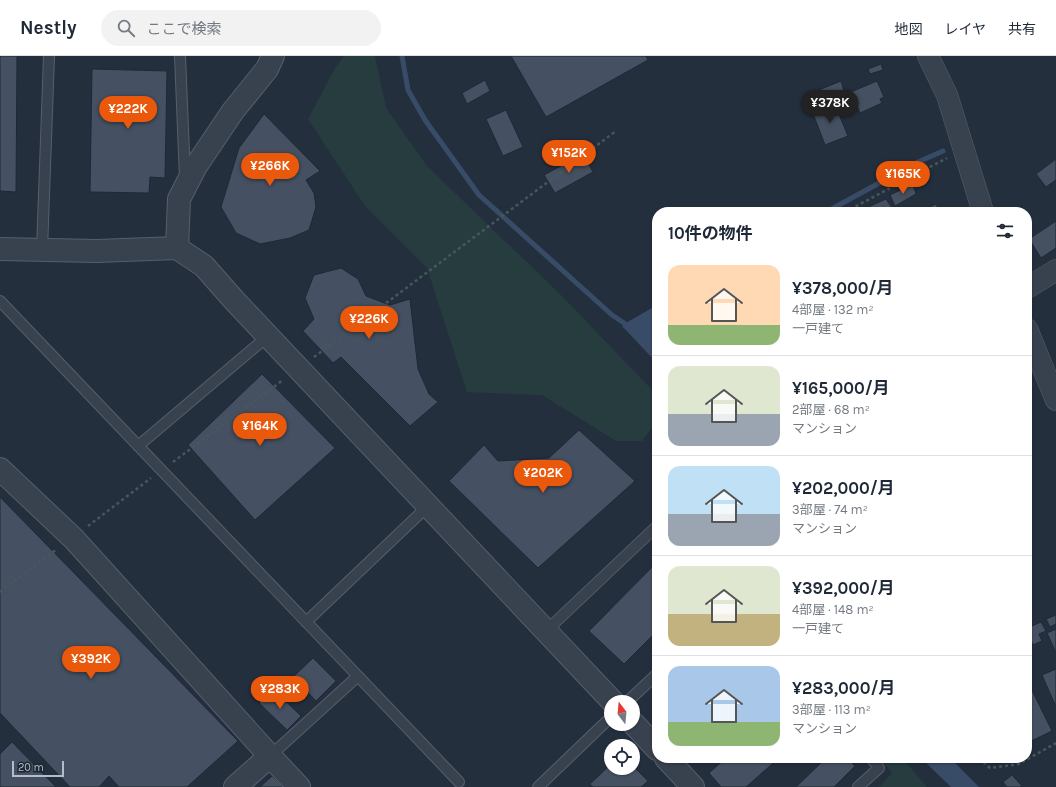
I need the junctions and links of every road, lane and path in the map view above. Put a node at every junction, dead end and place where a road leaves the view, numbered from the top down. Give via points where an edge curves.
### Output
1 (49, 56) edge
2 (180, 56) edge
3 (273, 56) edge
4 (928, 56) edge
5 (964, 149) junction
6 (185, 188) junction
7 (854, 207) edge
8 (981, 207) edge
9 (177, 248) junction
10 (0, 249) edge
11 (42, 250) junction
12 (1056, 270) edge
13 (1032, 285) edge
14 (0, 301) edge
15 (268, 336) junction
16 (1032, 338) edge
17 (1051, 372) edge
18 (1056, 400) edge
19 (138, 446) junction
20 (0, 469) edge
21 (428, 506) junction
22 (652, 531) edge
23 (306, 622) junction
24 (546, 631) junction
25 (358, 676) junction
26 (652, 679) edge
27 (606, 695) edge
28 (634, 695) edge
29 (604, 724) edge
30 (640, 730) edge
31 (1056, 742) edge
32 (652, 743) edge
33 (270, 756) junction
34 (1032, 756) edge
35 (671, 763) edge
36 (875, 763) edge
37 (984, 763) edge
38 (1021, 763) edge
39 (459, 785) edge
40 (235, 787) edge
41 (299, 787) edge
42 (538, 787) edge
43 (693, 787) edge
44 (858, 787) edge

1 - 11 lane
2 - 6 lane
3 - 6 street via 267,69 233,111 196,166
4 - 5 street via 947,95
5 - 7 path
5 - 8 street
6 - 9 street via 179,199
9 - 11 street
9 - 15 street via 204,266
10 - 11 street
12 - 13 street
14 - 19 lane
15 - 19 lane
15 - 21 street
16 - 17 street
17 - 18 street
19 - 23 lane
20 - 33 street via 74,539
21 - 23 lane
21 - 24 street
22 - 24 lane
23 - 25 lane
24 - 27 street
25 - 33 lane
25 - 39 lane
26 - 28 lane
29 - 42 lane
30 - 32 street
31 - 34 path
33 - 40 street
33 - 41 street
35 - 43 street
36 - 44 lane via 879,768
37 - 38 path via 990,768

